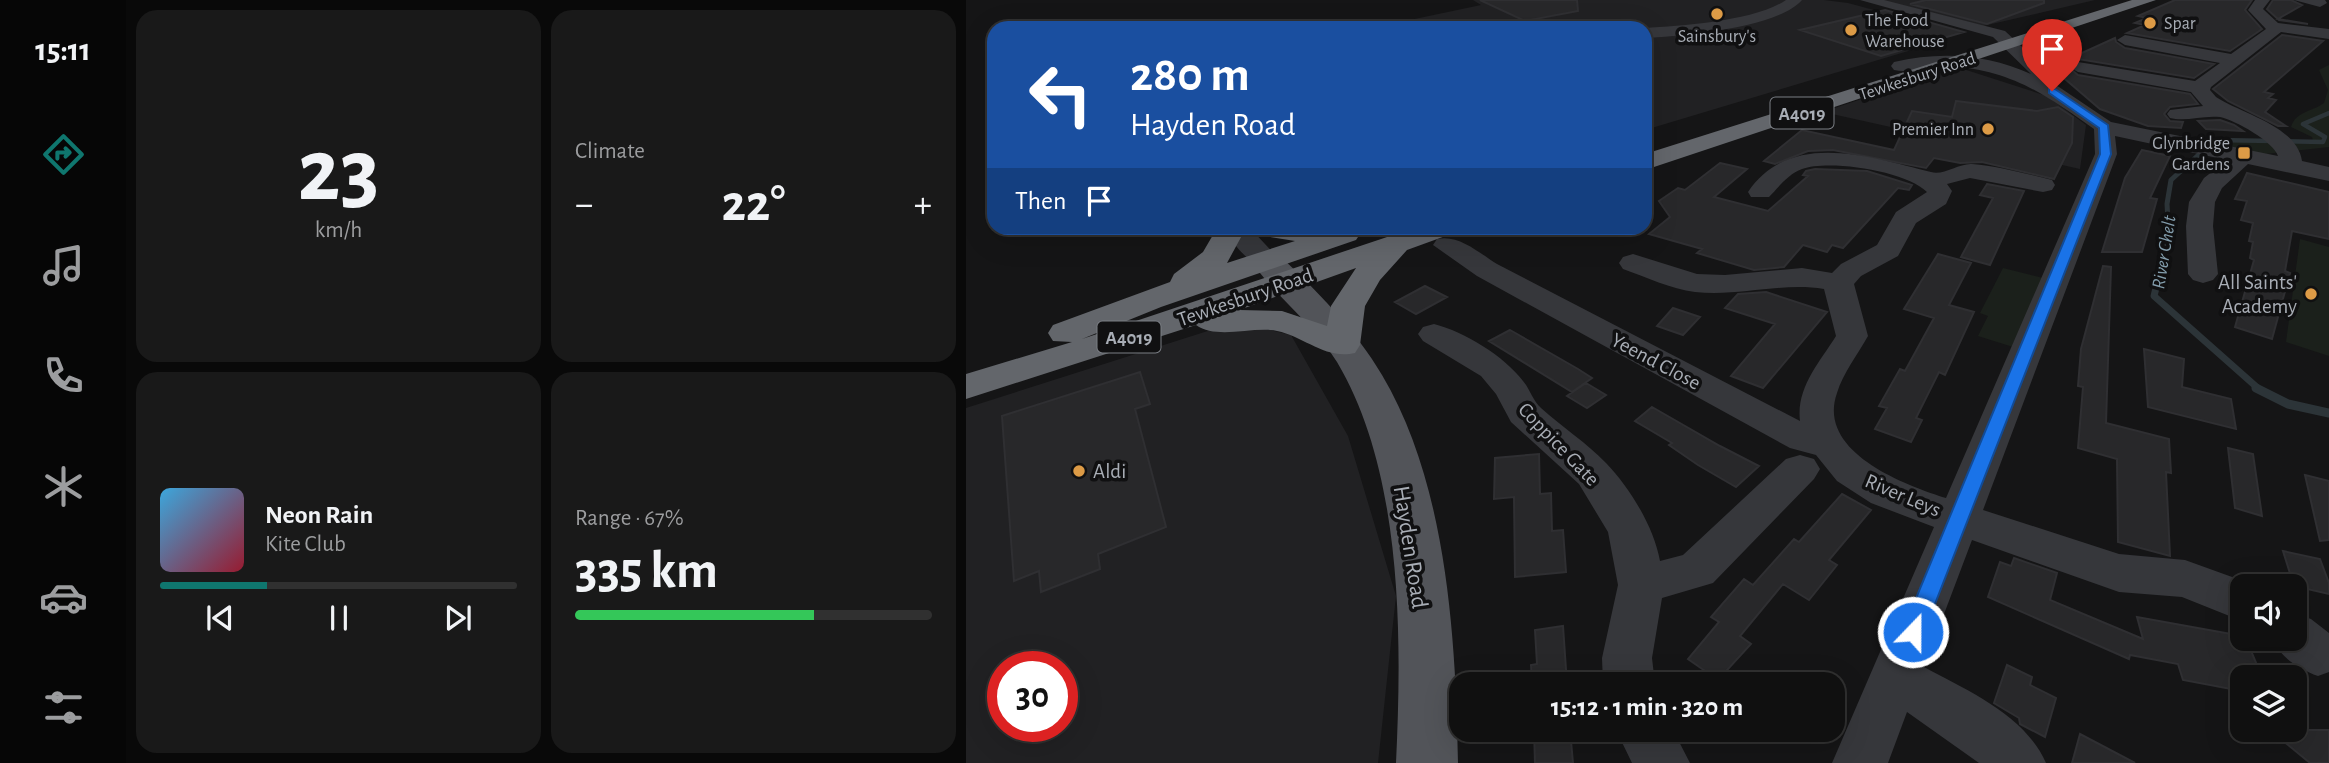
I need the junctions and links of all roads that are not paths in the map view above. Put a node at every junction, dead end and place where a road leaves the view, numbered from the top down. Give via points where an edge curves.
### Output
1 (1780, 0) edge
2 (1795, 0) edge
3 (2114, 0) edge
4 (2148, 0) edge
5 (2263, 0) edge
6 (2301, 0) edge
7 (1860, 1) edge
8 (2320, 3) dead end
9 (1766, 14) junction
10 (1951, 26) junction
11 (2276, 27) junction
12 (1652, 33) edge
13 (2329, 34) edge
14 (2002, 37) junction
15 (2125, 40) dead end
16 (1958, 58) junction
17 (2234, 61) junction
18 (2078, 67) dead end
19 (2024, 70) junction
20 (2200, 88) junction
21 (2224, 111) junction
22 (2177, 114) dead end
23 (2104, 127) junction
24 (1652, 146) edge
25 (2283, 151) junction
26 (2233, 156) junction
27 (1652, 160) edge
28 (2329, 174) edge
29 (1931, 181) junction
30 (2043, 185) dead end
31 (1760, 192) dead end
32 (1228, 235) edge
33 (1245, 235) edge
34 (1343, 235) edge
35 (1403, 235) edge
36 (1444, 236) edge
37 (1273, 257) edge
38 (1633, 263) dead end
39 (2203, 274) dead end
40 (1839, 283) junction
41 (1149, 300) junction
42 (1137, 334) junction
43 (1434, 334) dead end
44 (1342, 345) junction
45 (974, 374) edge
46 (1814, 457) junction
47 (1959, 518) junction
48 (1641, 585) junction
49 (2230, 596) edge
50 (1628, 672) edge
51 (1895, 677) junction
52 (1650, 742) edge
53 (1427, 763) edge
54 (1662, 763) edge
55 (1860, 763) edge
56 (2018, 763) edge

1 - 9 street
2 - 9 street
3 - 14 highway, Tewkesbury Road / A4019
4 - 14 highway, Tewkesbury Road / A4019 via 2051,32
5 - 11 street via 2255,10
6 - 8 street
7 - 10 street
7 - 14 street
9 - 12 street via 1688,31
10 - 14 street
10 - 16 street via 1959,36
11 - 13 street
11 - 17 street
14 - 16 highway, Tewkesbury Road / A4019
14 - 19 street
15 - 17 street
16 - 19 street
16 - 24 highway, Tewkesbury Road / A4019 via 1900,66
16 - 27 highway, Tewkesbury Road / A4019
17 - 20 street
18 - 20 street
19 - 23 street
20 - 21 street via 2206,99
21 - 22 street
21 - 25 street
23 - 26 street
23 - 47 street via 2106,154
25 - 26 street
25 - 28 street
26 - 39 street via 2238,165 2206,190 2201,202
29 - 30 street via 1970,171
29 - 31 street via 1854,161 1821,158 1794,163
29 - 40 street via 1940,191 1937,199 1910,213 1888,250 1850,270
32 - 41 highway via 1213,263
33 - 37 street
34 - 37 highway, Tewkesbury Road / A4019
35 - 36 highway, Tewkesbury Road / A4019
35 - 37 highway, Tewkesbury Road / A4019
35 - 44 highway via 1367,275 1348,306
36 - 46 street, Yeend Close via 1485,255 1803,439
37 - 41 highway, Tewkesbury Road / A4019
37 - 42 highway, Tewkesbury Road / A4019
37 - 44 main road, Hayden Road
37 - 45 highway via 1247,281
38 - 40 street via 1694,283 1802,277
40 - 46 street, River Leys via 1852,336 1819,393 1820,431
41 - 45 highway, Tewkesbury Road / A4019
42 - 44 highway via 1204,320 1250,318 1282,321
42 - 45 highway, Tewkesbury Road / A4019
43 - 48 street, Coppice Gate via 1493,369 1524,413 1593,474 1628,528
44 - 53 main road, Hayden Road via 1365,379 1382,418 1409,518 1421,596
46 - 47 street, River Leys via 1851,471 1885,492
46 - 48 street via 1697,570
47 - 49 street, River Leys via 2110,570 2185,579
47 - 51 street
48 - 50 street, Coppice Gate
51 - 55 street
51 - 56 street via 1970,719
52 - 54 street

